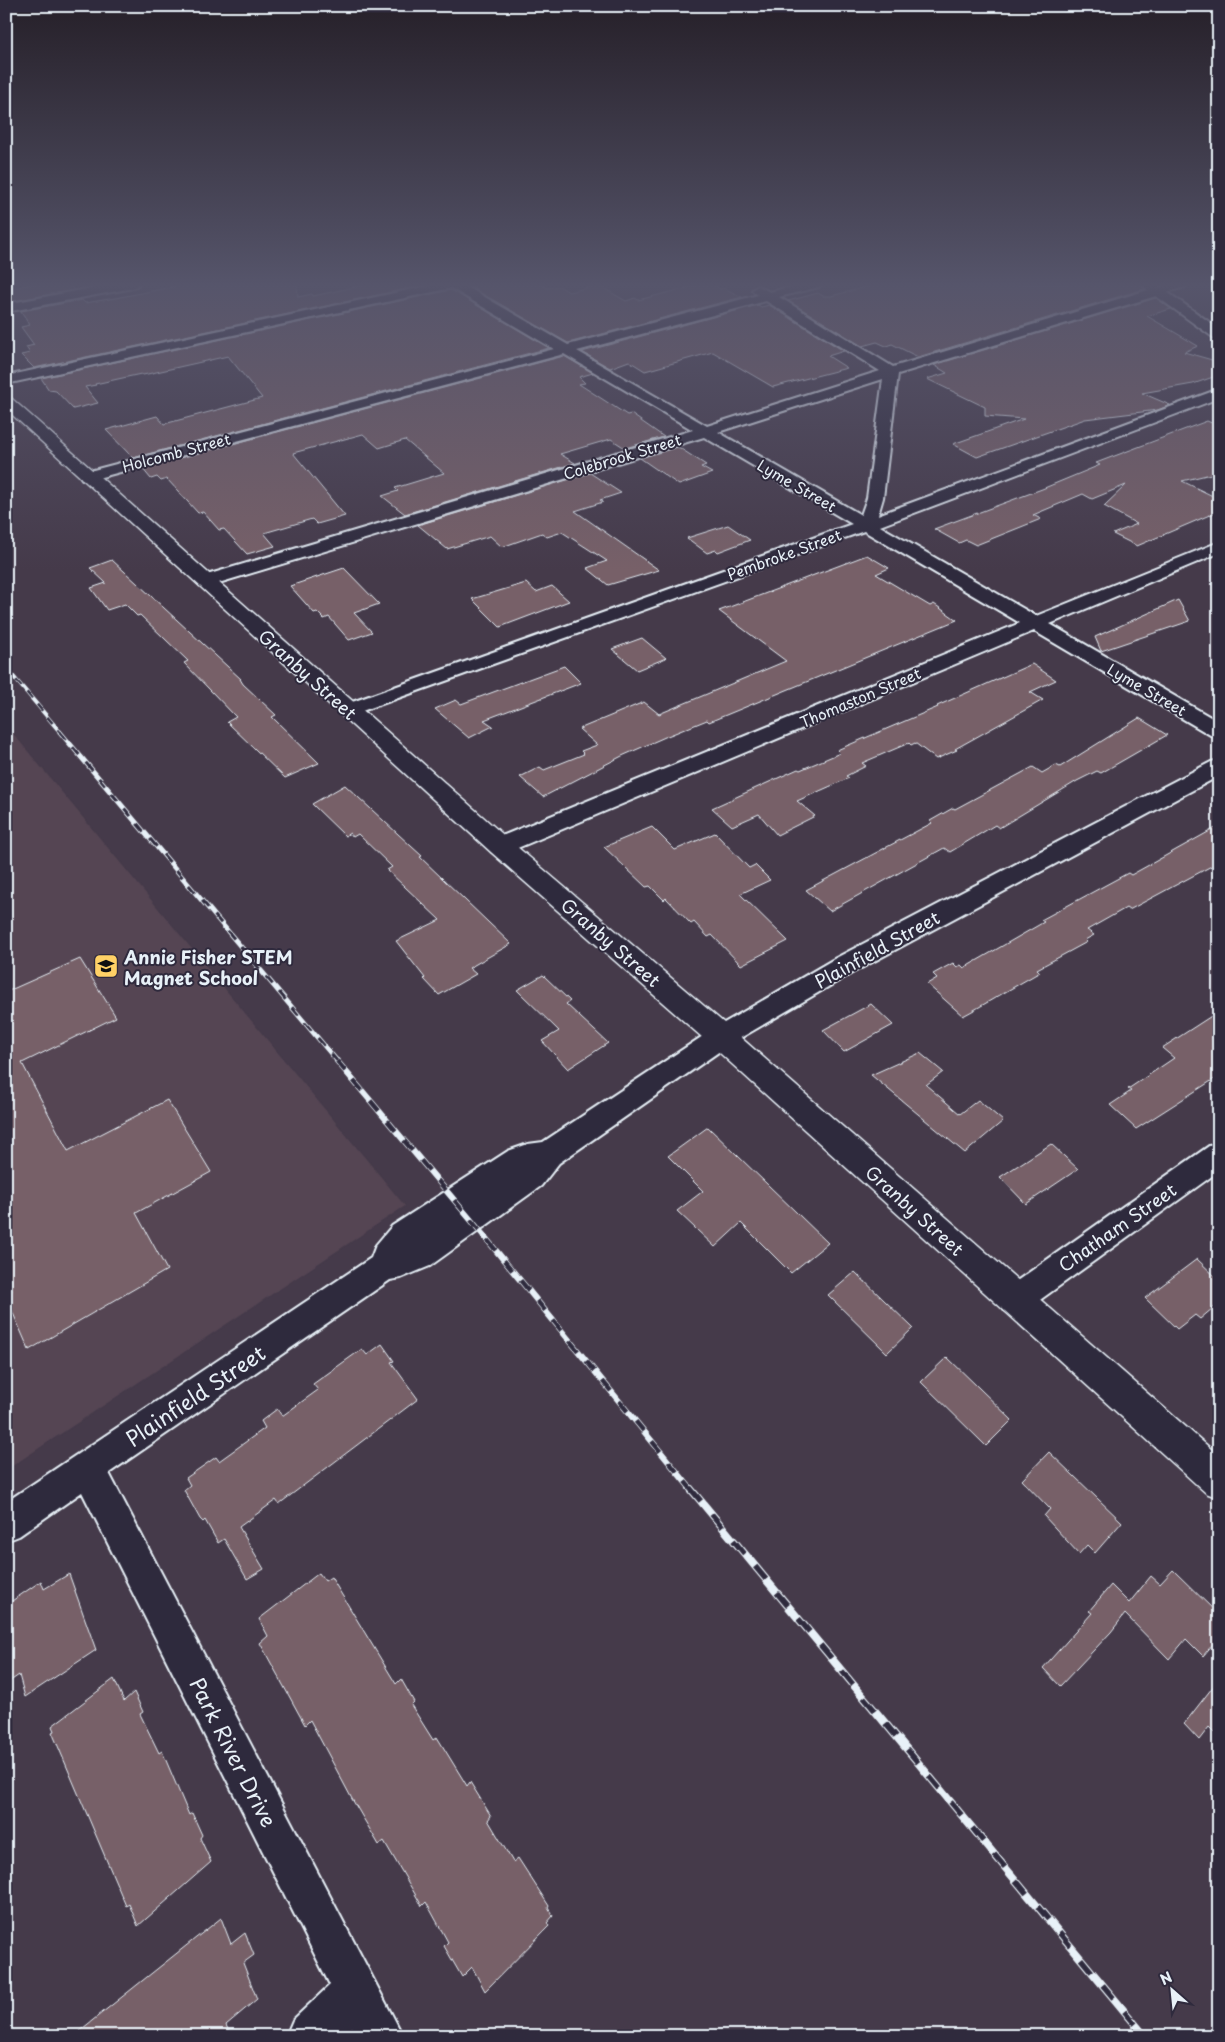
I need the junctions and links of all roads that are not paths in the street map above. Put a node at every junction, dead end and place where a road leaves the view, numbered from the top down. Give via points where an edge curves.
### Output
1 (452, 379) edge
2 (618, 379) edge
3 (868, 379) edge
4 (890, 379) edge
5 (1219, 393) edge
6 (6, 402) edge
7 (706, 431) junction
8 (88, 476) junction
9 (866, 525) junction
10 (1219, 547) edge
11 (206, 581) junction
12 (1035, 624) junction
13 (348, 710) junction
14 (1219, 731) edge
15 (1219, 766) edge
16 (500, 846) junction
17 (721, 1037) junction
18 (1219, 1155) edge
19 (1015, 1300) junction
20 (88, 1468) junction
21 (1219, 1480) edge
22 (6, 1523) edge
23 (357, 1991) junction
24 (309, 2036) edge
25 (380, 2036) edge

1 - 8 street, Holcomb Street
2 - 7 street, Lyme Street
3 - 7 street, Colebrook Street
4 - 9 street via 875,498
5 - 9 street, Pembroke Street
6 - 8 main road, Granby Street
7 - 9 street, Lyme Street
7 - 11 street, Colebrook Street
8 - 11 main road, Granby Street
9 - 12 street, Lyme Street
9 - 13 street, Pembroke Street
10 - 12 street, Thomaston Street
11 - 13 main road, Granby Street
12 - 14 street, Lyme Street
12 - 16 street, Thomaston Street
13 - 16 main road, Granby Street
15 - 17 street, Plainfield Street via 843,966
16 - 17 main road, Granby Street
17 - 19 main road, Granby Street
17 - 20 street, Plainfield Street via 549,1154 531,1178 419,1256 384,1267
18 - 19 street, Chatham Street
19 - 21 main road, Granby Street
20 - 22 street, Plainfield Street
20 - 23 street, Park River Drive
23 - 24 street
23 - 25 street, Park River Drive

